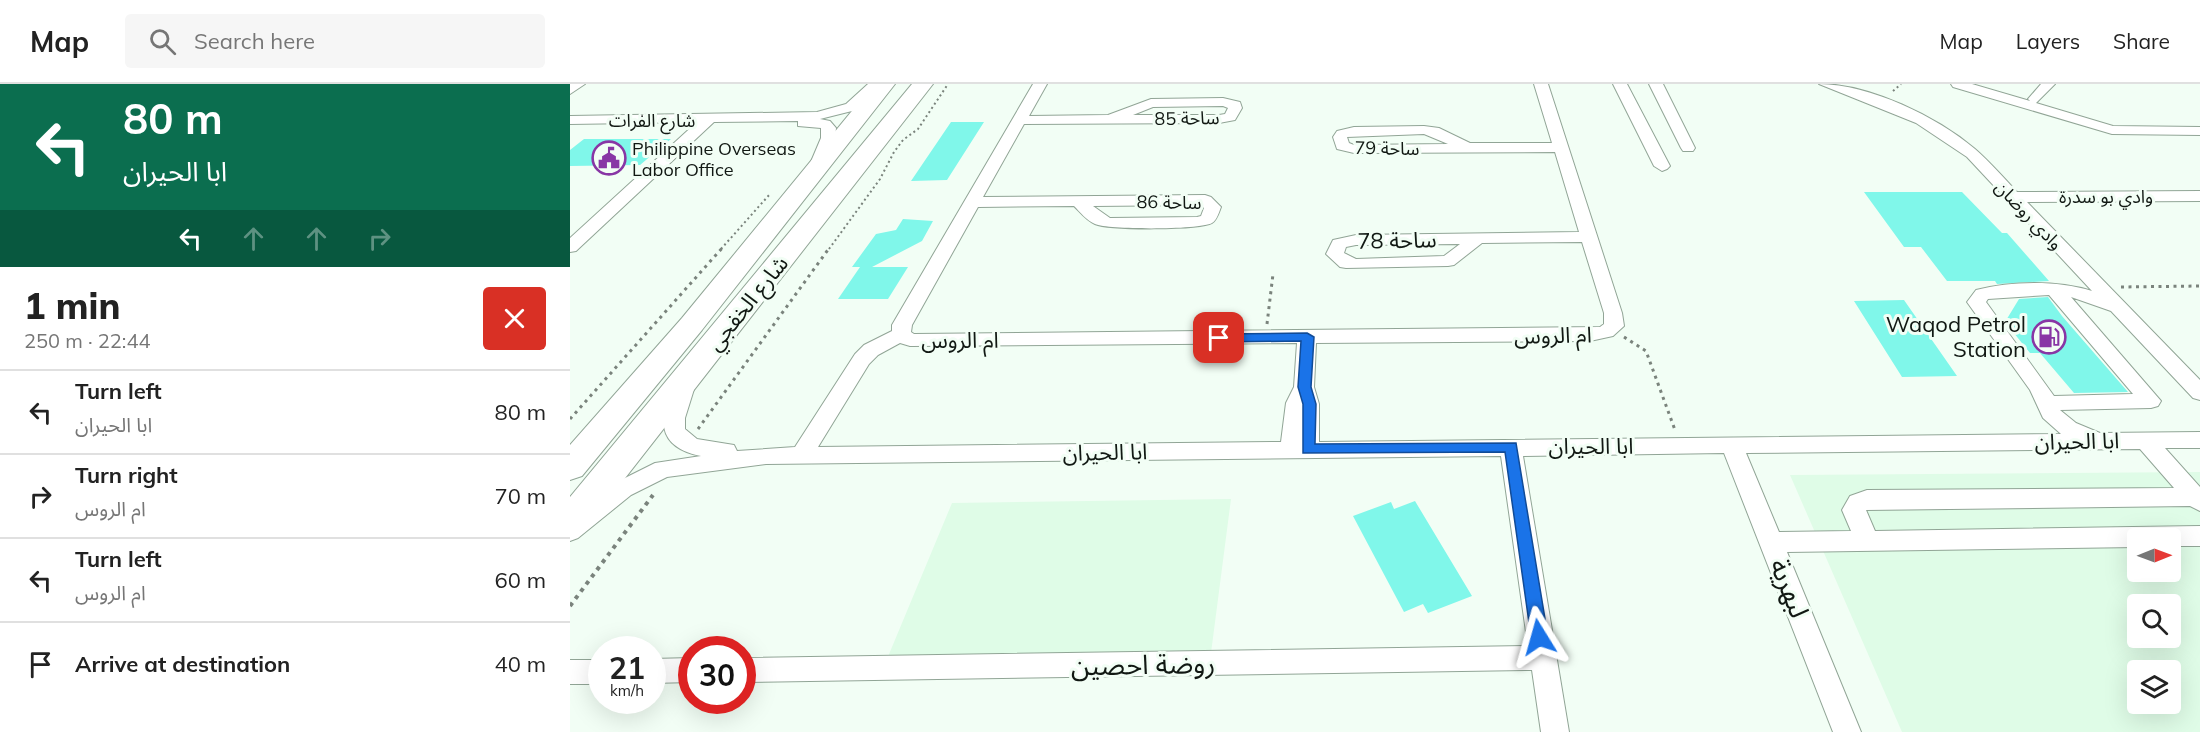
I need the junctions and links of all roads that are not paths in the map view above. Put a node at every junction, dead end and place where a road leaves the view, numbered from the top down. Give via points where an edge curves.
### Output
1 (578, 84) edge
2 (876, 84) edge
3 (885, 84) edge
4 (923, 84) edge
5 (1040, 84) edge
6 (1541, 84) edge
7 (1620, 84) edge
8 (1656, 84) edge
9 (1826, 84) edge
10 (1958, 84) edge
11 (1985, 84) edge
12 (2048, 84) edge
13 (570, 90) edge
14 (2036, 103) junction
15 (1111, 118) junction
16 (709, 119) junction
17 (733, 119) junction
18 (570, 120) edge
19 (1019, 120) junction
20 (2200, 132) edge
21 (1561, 147) junction
22 (1468, 148) junction
23 (1688, 148) dead end
24 (818, 164) junction
25 (1662, 166) dead end
26 (2200, 196) edge
27 (2012, 197) junction
28 (972, 202) junction
29 (1078, 202) junction
30 (1589, 237) junction
31 (1478, 238) junction
32 (570, 247) edge
33 (2054, 289) junction
34 (2123, 313) junction
35 (902, 334) junction
36 (1307, 337) junction
37 (689, 376) junction
38 (2200, 393) edge
39 (2048, 403) junction
40 (2200, 440) edge
41 (2098, 441) junction
42 (2146, 441) junction
43 (1732, 445) junction
44 (1511, 447) junction
45 (1299, 450) junction
46 (801, 455) junction
47 (766, 456) junction
48 (570, 467) edge
49 (2198, 500) edge
50 (570, 522) edge
51 (570, 531) edge
52 (2200, 536) edge
53 (1867, 540) junction
54 (1771, 542) junction
55 (1543, 658) junction
56 (756, 669) edge
57 (570, 672) edge
58 (588, 672) edge
59 (1555, 732) edge
60 (1847, 732) edge

1 - 13 street
2 - 17 street, شارع الفرات via 851,107 832,114
3 - 24 highway, شارع الخفجي
4 - 37 highway, شارع الخفجي
5 - 19 street, ام الروس
6 - 21 street, ام الروس
7 - 25 street
8 - 23 street
9 - 27 street, وادي روضان via 1891,105 1950,134
10 - 14 street
11 - 14 street
12 - 14 street
14 - 20 street via 2121,132
15 - 15 street, ساحة 85 via 1161,102 1235,105 1230,117
15 - 19 street, ساحة 85
16 - 17 street, شارع الفرات
16 - 18 street, شارع الفرات
16 - 32 street
17 - 24 street, شارع الفرات via 825,124 830,135 820,151
19 - 28 street, ام الروس
21 - 22 street, ساحة 79
21 - 30 street, ام الروس
22 - 22 street, ساحة 79 via 1424,130 1354,130 1340,137 1342,146 1354,149
24 - 48 highway, شارع الخفجي via 692,324
26 - 27 street, وادي بو سدرة
27 - 34 street, وادي روضان
28 - 29 street, ساحة 86
28 - 35 street, ام الروس via 902,325
29 - 29 street, ساحة 86 via 1099,220 1109,223 1199,222 1208,219 1214,207 1205,200
30 - 31 street, ساحة 78
30 - 36 street, ام الروس via 1615,321 1611,330 1590,335
31 - 31 street, ساحة 78 via 1454,258 1438,264 1356,264 1346,263 1335,254 1339,244 1356,240
33 - 34 street via 2084,294
33 - 39 street via 1982,294 1976,302
33 - 39 street via 2151,401
34 - 38 street, وادي روضان
35 - 36 street, ام الروس via 920,341
35 - 46 street via 862,359
36 - 45 street via 1304,387 1309,404
37 - 47 street, ابا الحيران via 677,404 674,424 676,436 683,444
37 - 50 highway, شارع الخفجي
39 - 41 street via 2050,413 2068,428
40 - 42 street, ابا الحيران
41 - 42 street, ابا الحيران
41 - 43 street, ابا الحيران
42 - 49 street
43 - 44 street, ابا الحيران
43 - 54 street, لبهرية
44 - 45 street, ابا الحيران
44 - 55 street
45 - 46 street, ابا الحيران
46 - 47 street, ابا الحيران
47 - 51 street, ابا الحيران via 663,469 622,489
49 - 53 street via 1867,499 1858,502 1854,510
52 - 53 street
53 - 54 street
54 - 60 street, لبهرية
55 - 56 street, روضة احصين
55 - 59 street
57 - 58 street

